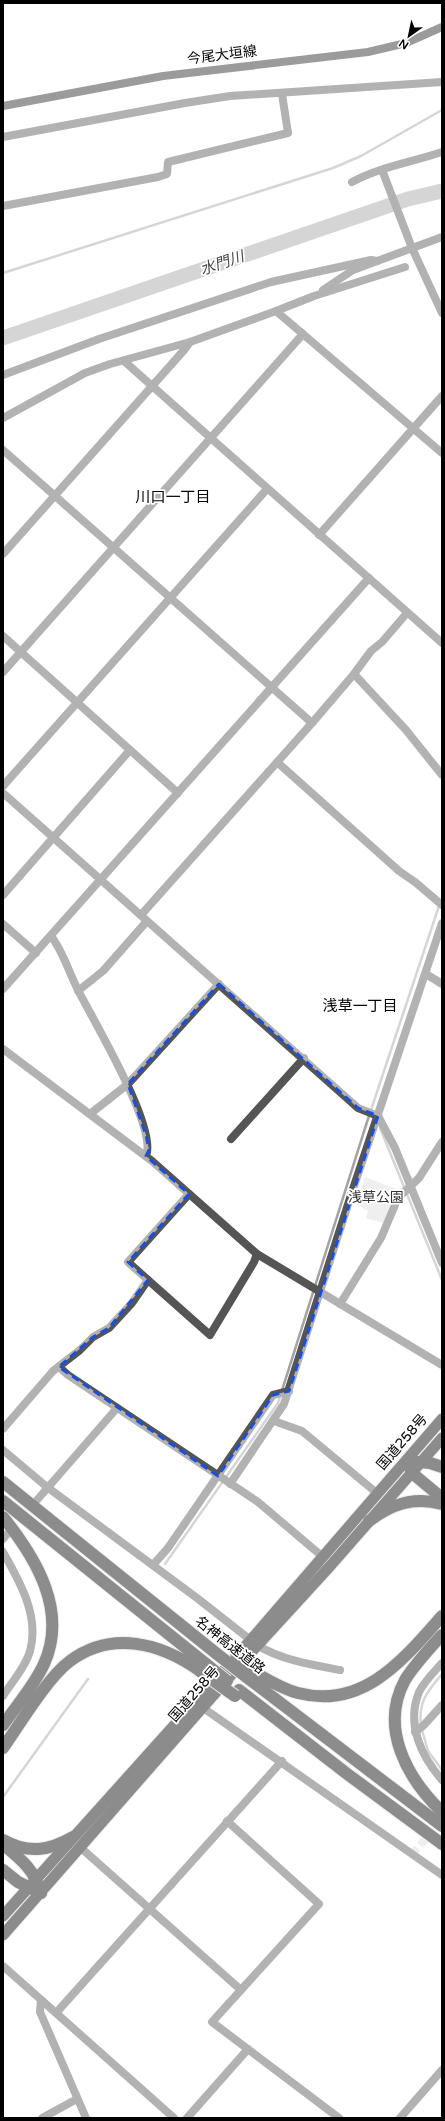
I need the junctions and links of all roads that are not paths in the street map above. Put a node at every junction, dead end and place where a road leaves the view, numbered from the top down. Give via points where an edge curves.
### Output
1 (442, 27) edge
2 (442, 82) edge
3 (282, 94) junction
4 (3, 106) edge
5 (3, 137) edge
6 (442, 152) edge
7 (382, 170) junction
8 (352, 182) dead end
9 (3, 206) edge
10 (442, 237) edge
11 (411, 244) junction
12 (377, 261) junction
13 (405, 266) dead end
14 (314, 296) junction
15 (276, 312) junction
16 (442, 313) edge
17 (303, 334) junction
18 (190, 342) junction
19 (124, 361) junction
20 (3, 375) edge
21 (152, 386) junction
22 (442, 396) edge
23 (3, 418) edge
24 (412, 429) junction
25 (211, 440) junction
26 (3, 450) edge
27 (442, 453) edge
28 (267, 489) junction
29 (54, 495) junction
30 (319, 535) junction
31 (115, 548) junction
32 (3, 554) edge
33 (368, 578) junction
34 (171, 597) junction
35 (407, 613) junction
36 (3, 636) edge
37 (442, 643) edge
38 (21, 652) junction
39 (3, 672) edge
40 (354, 674) junction
41 (272, 687) junction
42 (77, 702) junction
43 (312, 723) junction
44 (130, 750) junction
45 (277, 762) junction
46 (442, 775) edge
47 (3, 786) edge
48 (3, 793) edge
49 (178, 793) junction
50 (55, 838) junction
51 (101, 879) junction
52 (3, 894) edge
53 (440, 903) edge
54 (144, 918) junction
55 (442, 923) edge
56 (3, 924) edge
57 (51, 936) junction
58 (36, 953) junction
59 (426, 974) junction
60 (219, 984) junction
61 (442, 984) edge
62 (3, 989) edge
63 (78, 991) junction
64 (3, 1049) edge
65 (304, 1058) junction
66 (128, 1084) junction
67 (373, 1113) junction
68 (90, 1114) junction
69 (231, 1139) dead end
70 (442, 1142) edge
71 (146, 1156) junction
72 (406, 1189) junction
73 (189, 1194) junction
74 (257, 1254) junction
75 (442, 1263) edge
76 (148, 1280) junction
77 (316, 1289) junction
78 (340, 1304) junction
79 (442, 1365) edge
80 (59, 1367) junction
81 (284, 1392) junction
82 (117, 1408) junction
83 (442, 1419) edge
84 (274, 1421) junction
85 (3, 1429) edge
86 (442, 1438) edge
87 (3, 1450) edge
88 (407, 1461) junction
89 (422, 1462) junction
90 (442, 1467) edge
91 (412, 1473) junction
92 (224, 1480) junction
93 (3, 1482) edge
94 (47, 1487) junction
95 (378, 1494) junction
96 (442, 1498) edge
97 (37, 1500) tunnel mouth
98 (3, 1501) edge
99 (442, 1504) edge
100 (3, 1517) edge
101 (369, 1521) junction
102 (3, 1552) edge
103 (323, 1557) junction
104 (153, 1565) junction
105 (442, 1616) edge
106 (442, 1635) edge
107 (253, 1643) junction
108 (442, 1663) edge
109 (203, 1667) junction
110 (340, 1670) dead end
111 (252, 1676) junction
112 (3, 1696) edge
113 (199, 1705) junction
114 (442, 1705) edge
115 (3, 1725) edge
116 (419, 1729) junction
117 (3, 1748) edge
118 (282, 1761) junction
119 (442, 1780) edge
120 (442, 1812) edge
121 (227, 1821) junction
122 (442, 1826) edge
123 (74, 1837) junction
124 (3, 1840) edge
125 (3, 1843) edge
126 (442, 1844) edge
127 (81, 1848) junction
128 (3, 1870) edge
129 (442, 1875) edge
130 (36, 1878) junction
131 (28, 1888) junction
132 (41, 1893) junction
133 (150, 1908) junction
134 (3, 1916) edge
135 (3, 1935) edge
136 (3, 1966) edge
137 (241, 1990) junction
138 (41, 2000) junction
139 (56, 2013) junction
140 (248, 2049) junction
141 (442, 2070) edge
142 (77, 2099) junction
143 (42, 2118) edge
144 (86, 2118) edge
145 (174, 2118) edge
146 (187, 2118) edge
147 (339, 2118) edge
148 (400, 2118) edge

1 - 4 main road, 今尾大垣線 via 406,43 368,52 163,76
2 - 3 street
3 - 5 street via 230,96
3 - 9 street via 288,133 168,162 167,174 158,177
6 - 7 street
7 - 8 street
7 - 11 street
10 - 11 street
11 - 12 street
11 - 16 street
12 - 14 street via 353,270
12 - 20 street via 371,260 271,282 99,339
13 - 14 street
14 - 15 street
15 - 17 street
15 - 18 street
17 - 24 street
17 - 25 street
18 - 19 street
18 - 21 street
19 - 21 street
19 - 23 street via 85,373
21 - 25 street
21 - 29 street
22 - 24 street
24 - 27 street
24 - 30 street
25 - 28 street
25 - 31 street
26 - 29 street
28 - 30 street
28 - 34 street
29 - 31 street
29 - 32 street
30 - 33 street
31 - 34 street
31 - 38 street
33 - 35 street
33 - 41 street
34 - 41 street
34 - 42 street
35 - 37 street
35 - 40 street via 371,651
36 - 38 street
38 - 39 street
38 - 42 street
40 - 43 street
40 - 46 street via 406,730
41 - 43 street
41 - 49 street
42 - 44 street
42 - 47 street
43 - 45 street
44 - 49 street
44 - 50 street
45 - 53 street via 399,871
45 - 54 street
48 - 50 street
49 - 51 street
50 - 51 street
50 - 52 street
51 - 54 street
51 - 57 street
54 - 60 street
54 - 63 street via 103,971
55 - 59 street
56 - 58 street
57 - 58 street
57 - 63 street
58 - 62 street
59 - 61 street
59 - 67 street
60 - 65 street
60 - 66 street
63 - 66 street
64 - 68 street
65 - 67 street via 358,1108
65 - 69 street
66 - 68 street
66 - 71 street via 146,1135 149,1150
67 - 72 street via 395,1148
67 - 77 street
68 - 71 street
70 - 72 street via 419,1178
71 - 73 street
72 - 75 street
72 - 78 street via 381,1238
73 - 74 street
73 - 76 street via 128,1262
74 - 76 street via 210,1335
74 - 77 street
76 - 80 street via 132,1303 109,1328 93,1337
77 - 78 street
77 - 81 street
78 - 79 street
80 - 82 street
80 - 85 street
81 - 84 street via 284,1404
81 - 92 street via 273,1395
82 - 92 street
82 - 94 street
83 - 88 highway, 国道258号
84 - 92 street
84 - 95 street via 302,1431
86 - 89 highway, 国道258号
87 - 94 street
88 - 89 highway
88 - 91 highway
88 - 95 highway, 国道258号
89 - 90 highway
89 - 91 highway, 国道258号
91 - 96 highway
91 - 101 highway, 国道258号
92 - 103 street via 258,1502
92 - 104 street
93 - 111 highway, bridge via 108,1567 169,1609 219,1652
94 - 97 street
94 - 104 street
95 - 103 highway, 国道258号
98 - 109 highway
99 - 101 highway via 422,1500 406,1502 390,1507
100 - 115 highway via 25,1546 42,1577 52,1622 52,1637 44,1664
101 - 107 highway, 国道258号
102 - 112 street via 29,1605 32,1630 30,1651
103 - 107 highway, 国道258号
104 - 107 street
105 - 111 highway via 416,1646 389,1671 362,1689 325,1696 298,1693
106 - 120 highway via 406,1679 396,1703 394,1716 397,1742 408,1768 423,1791
107 - 110 street via 265,1650 309,1665
107 - 113 highway, 国道258号
108 - 116 street via 420,1691 413,1712
109 - 117 highway via 141,1643 114,1643 90,1650 69,1661 56,1675
109 - 126 highway, bridge
111 - 122 highway, 名神高速道路
113 - 118 street
113 - 123 highway, 国道258号
113 - 127 highway, 国道258号
114 - 116 street
116 - 119 street via 422,1753
118 - 121 street
118 - 129 street
121 - 133 street
121 - 137 street via 319,1904
123 - 124 highway via 41,1850 24,1849
123 - 130 highway, 国道258号
125 - 130 highway
127 - 132 highway, 国道258号
127 - 133 street
128 - 131 highway
130 - 131 highway, 国道258号
130 - 132 highway
131 - 132 highway
131 - 134 highway, 国道258号
132 - 135 highway, 国道258号
133 - 137 street
133 - 139 street
136 - 138 street
137 - 140 street via 212,2022
138 - 139 street
138 - 142 street via 40,2012
139 - 145 street
140 - 146 street
140 - 147 street
141 - 148 street
142 - 143 street
142 - 144 street

